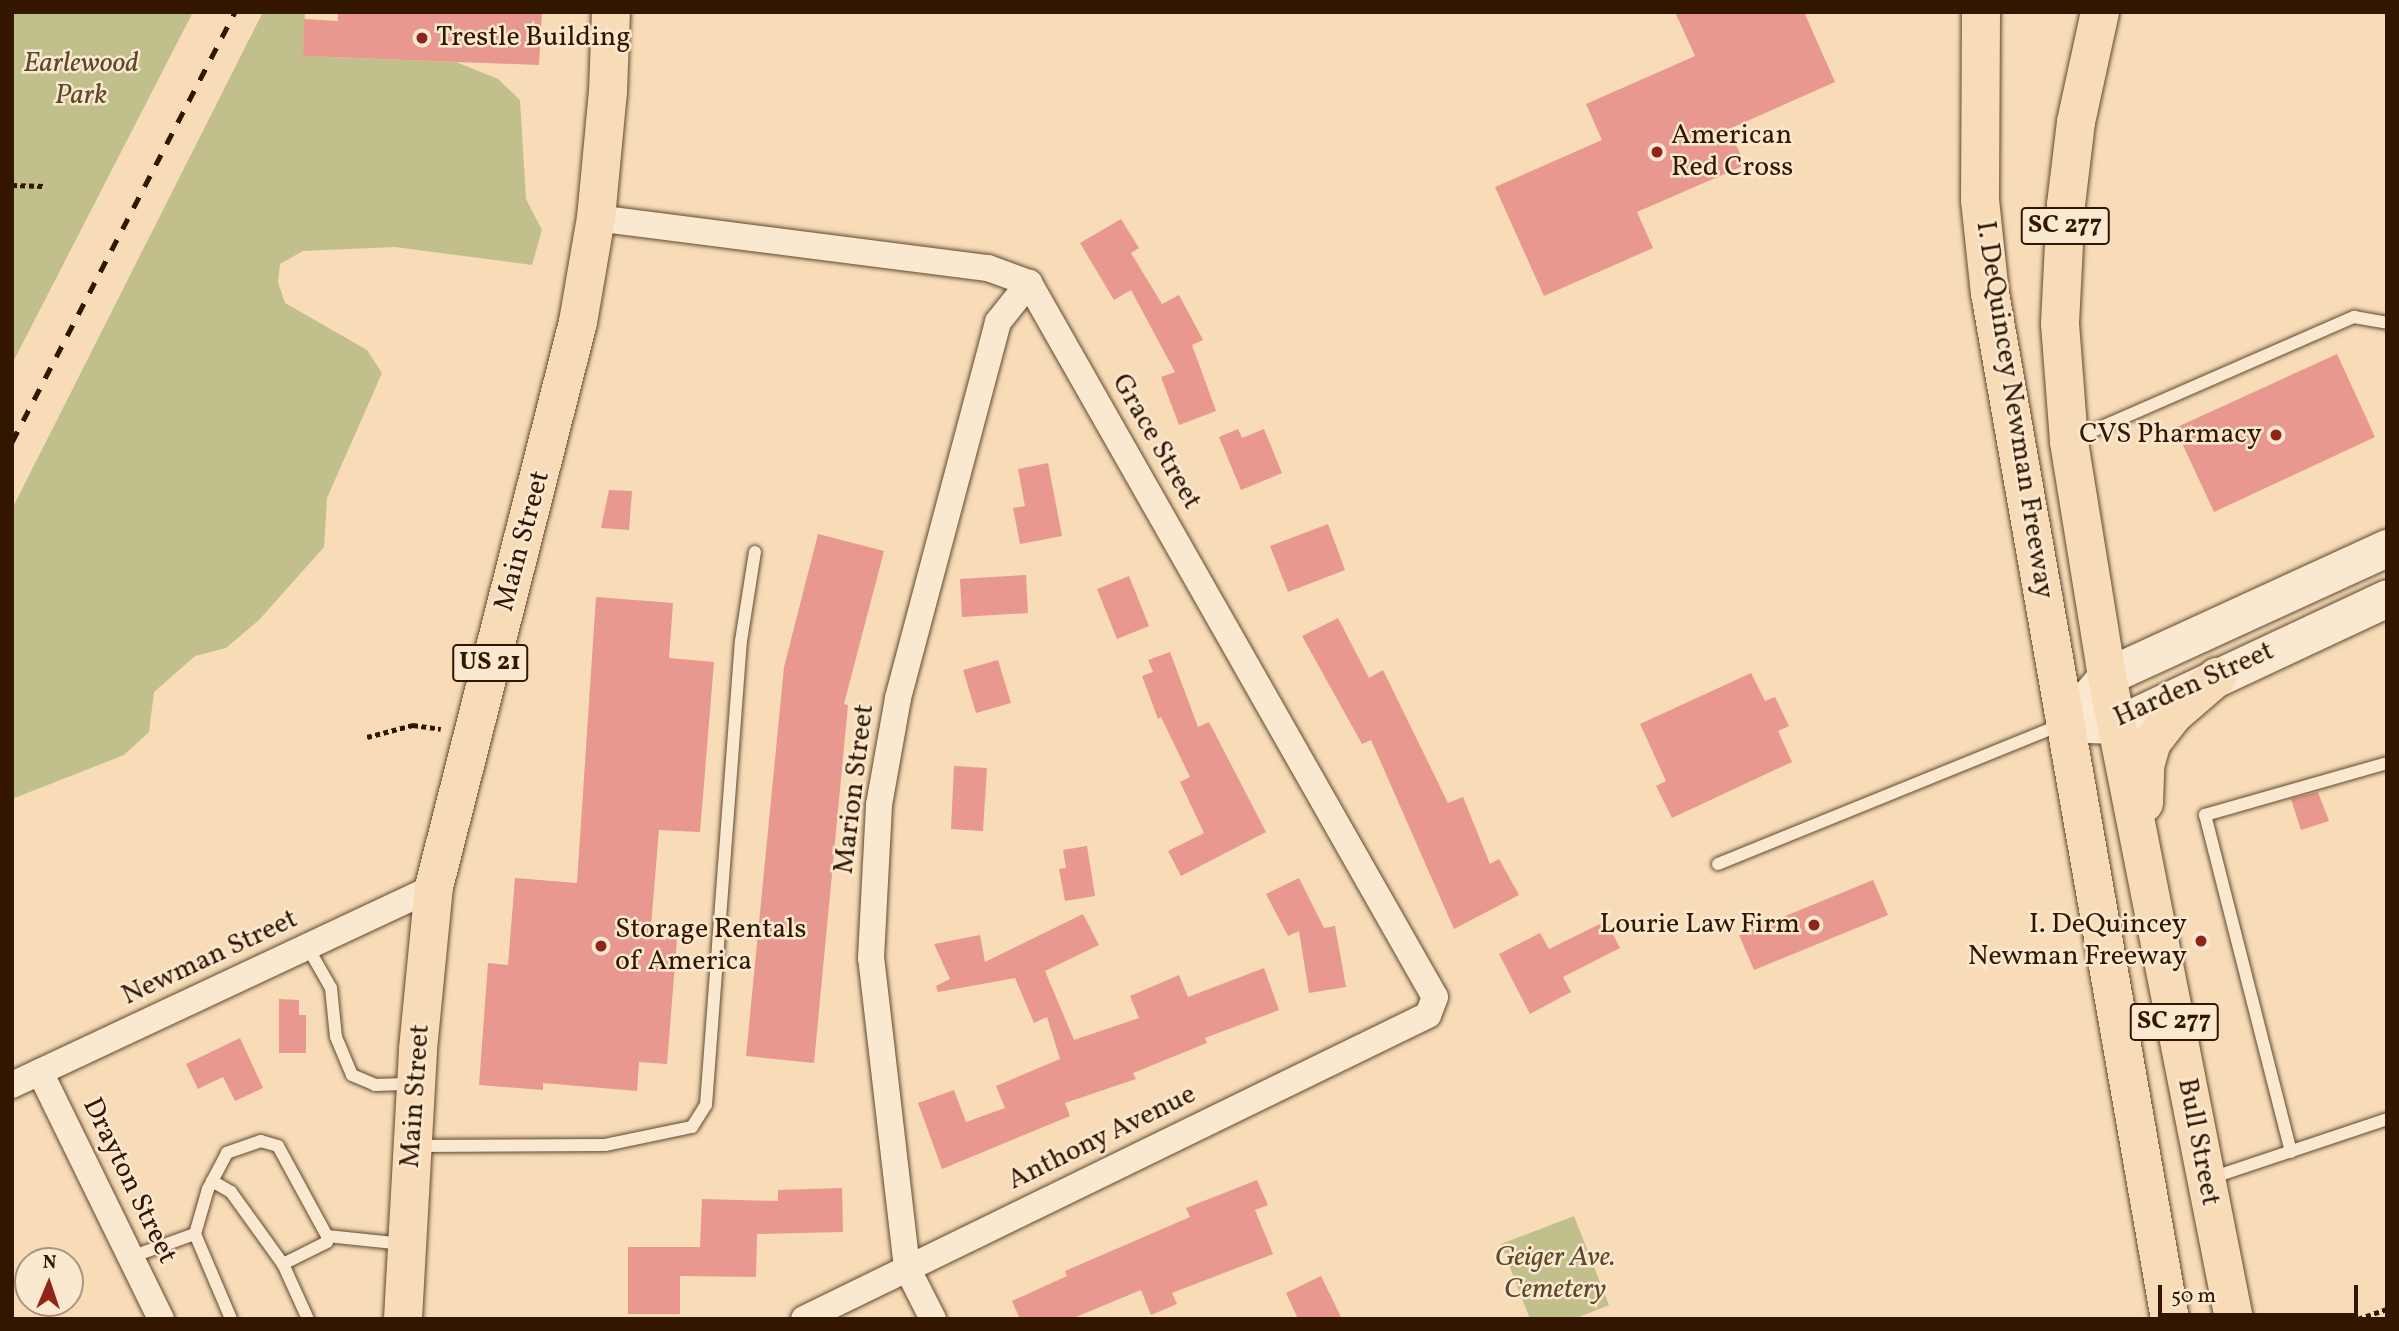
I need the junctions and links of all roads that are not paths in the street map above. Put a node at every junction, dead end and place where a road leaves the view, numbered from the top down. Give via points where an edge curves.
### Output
1 (611, 12) edge
2 (1981, 12) edge
3 (2100, 12) edge
4 (596, 218) junction
5 (1028, 283) junction
6 (2387, 323) edge
7 (2069, 442) junction
8 (2387, 548) edge
9 (755, 552) dead end
10 (2387, 598) edge
11 (2107, 676) junction
12 (2217, 677) junction
13 (2067, 723) junction
14 (2116, 725) junction
15 (2387, 763) edge
16 (1718, 864) dead end
17 (2143, 864) junction
18 (434, 887) junction
19 (307, 946) junction
20 (1427, 1015) joint
21 (40, 1072) junction
22 (416, 1083) junction
23 (12, 1085) edge
24 (2387, 1119) edge
25 (412, 1146) junction
26 (2291, 1152) junction
27 (2205, 1180) junction
28 (212, 1181) junction
29 (195, 1234) junction
30 (327, 1236) junction
31 (407, 1244) junction
32 (131, 1257) junction
33 (283, 1265) junction
34 (907, 1268) junction
35 (161, 1319) edge
36 (232, 1319) edge
37 (308, 1319) edge
38 (403, 1319) edge
39 (804, 1319) edge
40 (933, 1319) edge
41 (2170, 1319) edge
42 (2234, 1319) edge

1 - 4 main road, Main Street / US 21
2 - 13 main road, I. DeQuincey Newman Freeway / SC 277 via 1980,200 2001,369
3 - 7 main road, I. DeQuincey Newman Freeway / SC 277 via 2076,121 2064,233 2060,324
4 - 5 street via 988,268
4 - 18 main road, Main Street / US 21 via 553,433
5 - 20 street, Grace Street via 1435,997
5 - 34 street, Marion Street via 998,322 898,698 879,805 871,958
6 - 7 lane via 2354,317
7 - 11 main road, I. DeQuincey Newman Freeway / SC 277
8 - 11 main road, Harden Street
9 - 25 lane via 741,641 706,1105 692,1127 605,1145
10 - 12 main road, Harden Street
11 - 13 main road, Harden Street
11 - 14 main road, Bull Street / SC 277
12 - 14 main road, Harden Street
12 - 17 main road via 2172,716 2152,742 2145,766
13 - 14 main road, Harden Street
13 - 16 lane
13 - 41 main road, Bull Street / SC 277
14 - 17 main road, Bull Street / SC 277
15 - 26 lane via 2204,816
17 - 27 main road, Bull Street / SC 277
18 - 19 street, Newman Street
18 - 22 main road, Main Street / US 21
19 - 21 street, Newman Street
19 - 22 lane via 331,988 337,1037 352,1074 374,1086
20 - 34 street, Anthony Avenue
21 - 23 street, Newman Street
21 - 32 street, Drayton Street
22 - 25 main road, Main Street / US 21
24 - 26 lane
25 - 31 main road, Main Street / US 21
26 - 27 lane
27 - 42 main road, Bull Street / SC 277
28 - 29 lane
28 - 30 lane via 227,1153 240,1145 261,1141 278,1146
28 - 33 lane via 231,1192
29 - 32 lane
29 - 36 lane
30 - 31 lane
30 - 33 lane via 327,1242
31 - 38 main road, Main Street / US 21
32 - 35 street, Drayton Street
33 - 37 lane
34 - 39 street, Anthony Avenue
34 - 40 street, Marion Street

